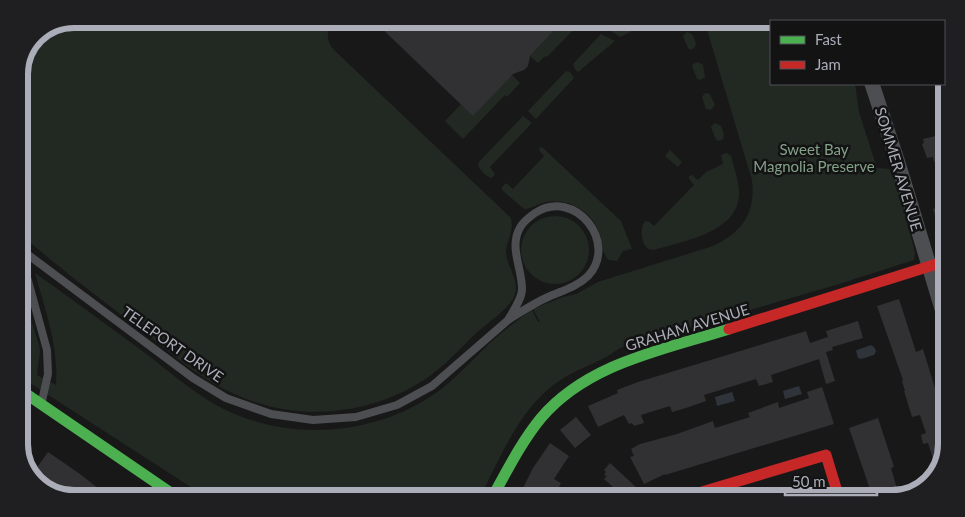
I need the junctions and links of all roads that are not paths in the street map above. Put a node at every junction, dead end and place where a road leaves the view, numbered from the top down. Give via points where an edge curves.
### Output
1 (872, 85) edge
2 (28, 255) edge
3 (938, 263) edge
4 (928, 266) junction
5 (28, 281) edge
6 (938, 295) edge
7 (508, 320) junction
8 (28, 395) edge
9 (41, 404) junction
10 (167, 490) edge
11 (496, 490) edge
12 (708, 490) edge
13 (837, 490) edge

1 - 4 street, SOMMER AVENUE
2 - 7 lane, TELEPORT DRIVE via 193,378 226,398 271,414 313,420 356,418 397,406 432,386
3 - 4 street, GRAHAM AVENUE
4 - 6 street, SOMMER AVENUE
4 - 11 street, GRAHAM AVENUE via 595,374 559,399 542,416 528,433
5 - 9 lane via 47,350 48,374
7 - 7 lane, TELEPORT DRIVE via 580,282 593,270 598,248 596,237 581,214 571,209 546,208 525,220 520,227 515,248 522,290
8 - 9 street
9 - 10 street
12 - 13 street via 826,455

